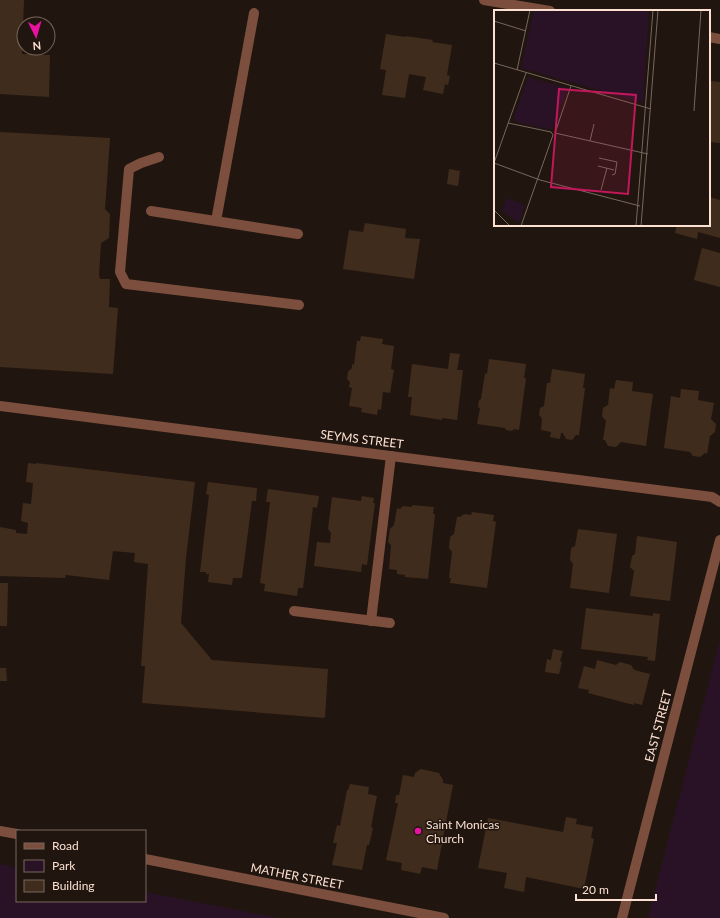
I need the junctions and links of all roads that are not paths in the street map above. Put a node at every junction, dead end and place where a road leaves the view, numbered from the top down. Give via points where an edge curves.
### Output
1 (484, 0) edge
2 (544, 10) edge
3 (254, 14) dead end
4 (710, 37) edge
5 (720, 39) edge
6 (160, 157) dead end
7 (151, 211) dead end
8 (216, 221) junction
9 (298, 234) dead end
10 (299, 305) dead end
11 (0, 406) edge
12 (391, 456) junction
13 (720, 502) edge
14 (720, 540) edge
15 (294, 611) dead end
16 (371, 621) junction
17 (390, 623) dead end
18 (0, 831) edge
19 (16, 834) edge
20 (146, 859) edge
21 (444, 918) edge
22 (622, 918) edge

1 - 2 street
3 - 8 street
4 - 5 street
6 - 10 street via 129,170 120,272 126,284
7 - 8 street
8 - 9 street
11 - 12 street, SEYMS STREET
12 - 13 street, SEYMS STREET via 712,497
12 - 16 street
14 - 22 street, EAST STREET
15 - 16 street
16 - 17 street
18 - 19 street
20 - 21 street, MATHER STREET

